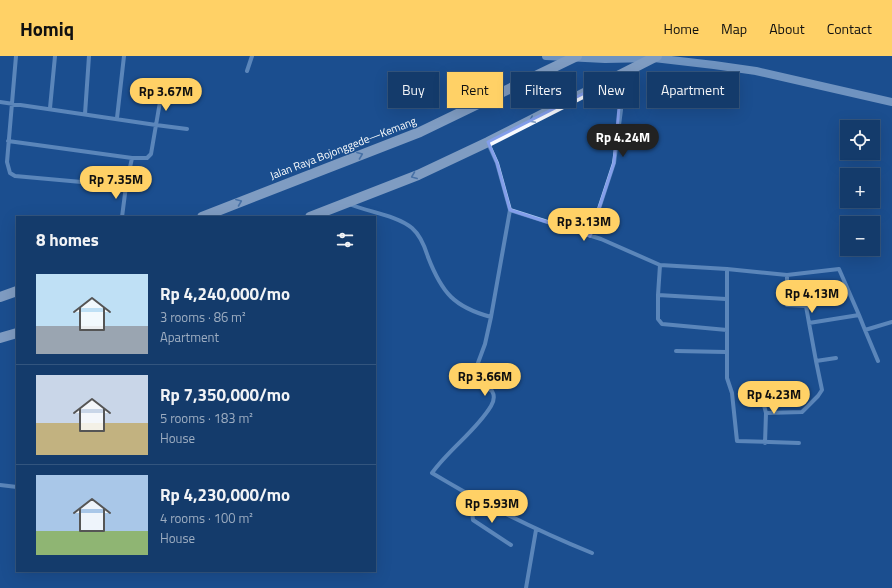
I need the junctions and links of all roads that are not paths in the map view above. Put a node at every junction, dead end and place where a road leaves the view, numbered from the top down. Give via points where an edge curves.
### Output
1 (16, 56) edge
2 (55, 56) edge
3 (89, 56) edge
4 (124, 56) edge
5 (252, 56) edge
6 (546, 56) edge
7 (575, 57) edge
8 (655, 57) edge
9 (247, 71) dead end
10 (626, 72) edge
11 (584, 93) edge
12 (161, 96) dead end
13 (0, 102) edge
14 (892, 102) edge
15 (12, 103) junction
16 (50, 108) junction
17 (621, 108) edge
18 (85, 114) junction
19 (117, 118) junction
20 (156, 125) junction
21 (187, 129) dead end
22 (8, 142) junction
23 (488, 142) junction
24 (132, 158) junction
25 (126, 186) junction
26 (346, 203) junction
27 (510, 210) junction
28 (122, 216) edge
29 (205, 216) edge
30 (313, 216) edge
31 (590, 236) junction
32 (660, 265) junction
33 (727, 269) junction
34 (787, 275) junction
35 (16, 291) edge
36 (658, 295) junction
37 (0, 297) edge
38 (726, 299) junction
39 (858, 315) junction
40 (491, 318) junction
41 (892, 322) edge
42 (809, 323) junction
43 (727, 330) junction
44 (865, 330) junction
45 (16, 332) edge
46 (0, 338) edge
47 (676, 351) dead end
48 (726, 352) junction
49 (836, 358) dead end
50 (816, 361) junction
51 (878, 361) dead end
52 (760, 390) dead end
53 (766, 413) junction
54 (765, 443) junction
55 (798, 443) dead end
56 (0, 485) edge
57 (16, 487) edge
58 (479, 501) junction
59 (536, 530) junction
60 (511, 545) dead end
61 (592, 554) dead end
62 (526, 588) edge

1 - 15 street
2 - 16 street
3 - 18 street
4 - 19 street
5 - 9 street
6 - 7 main road
7 - 8 main road
29 -> 7 highway, Jalan Raya Bojonggede—Kemang via 420,132
8 - 10 highway
8 - 14 main road via 756,70
11 -> 23 highway
12 - 20 street
13 - 15 street
15 - 16 street
15 - 22 street
16 - 18 street
17 - 31 street via 614,163
18 - 19 street
19 - 20 street
20 - 21 street
20 - 24 street via 150,156
22 - 24 street
22 - 25 street via 7,165 10,173 15,176
23 -> 26 highway via 418,175
23 - 27 street via 497,162
24 - 25 street
25 - 28 street
26 - 30 highway
26 - 40 street via 396,219 412,228 421,240 441,285 451,297 468,310
27 - 31 street
27 - 40 street
31 - 32 street
32 - 33 street
32 - 36 street
33 - 34 street
33 - 38 street
34 - 39 street via 838,269
34 - 42 street via 787,305 806,306
35 - 37 highway
36 - 38 street
36 - 43 street via 658,319 662,324
38 - 43 street
39 - 42 street
39 - 44 street
40 - 58 street via 485,344 472,379 493,393 492,406 432,473
41 - 44 street
42 - 50 street
43 - 48 street
44 - 51 street
45 - 46 highway
47 - 48 street
48 - 54 street via 727,378 732,393 737,441
49 - 50 street
50 - 53 street via 822,390 818,396 802,412
52 - 53 street
53 - 54 street
54 - 55 street
56 - 57 street
58 - 59 street
58 - 60 street via 472,511 473,520
59 - 61 street
59 - 62 street

